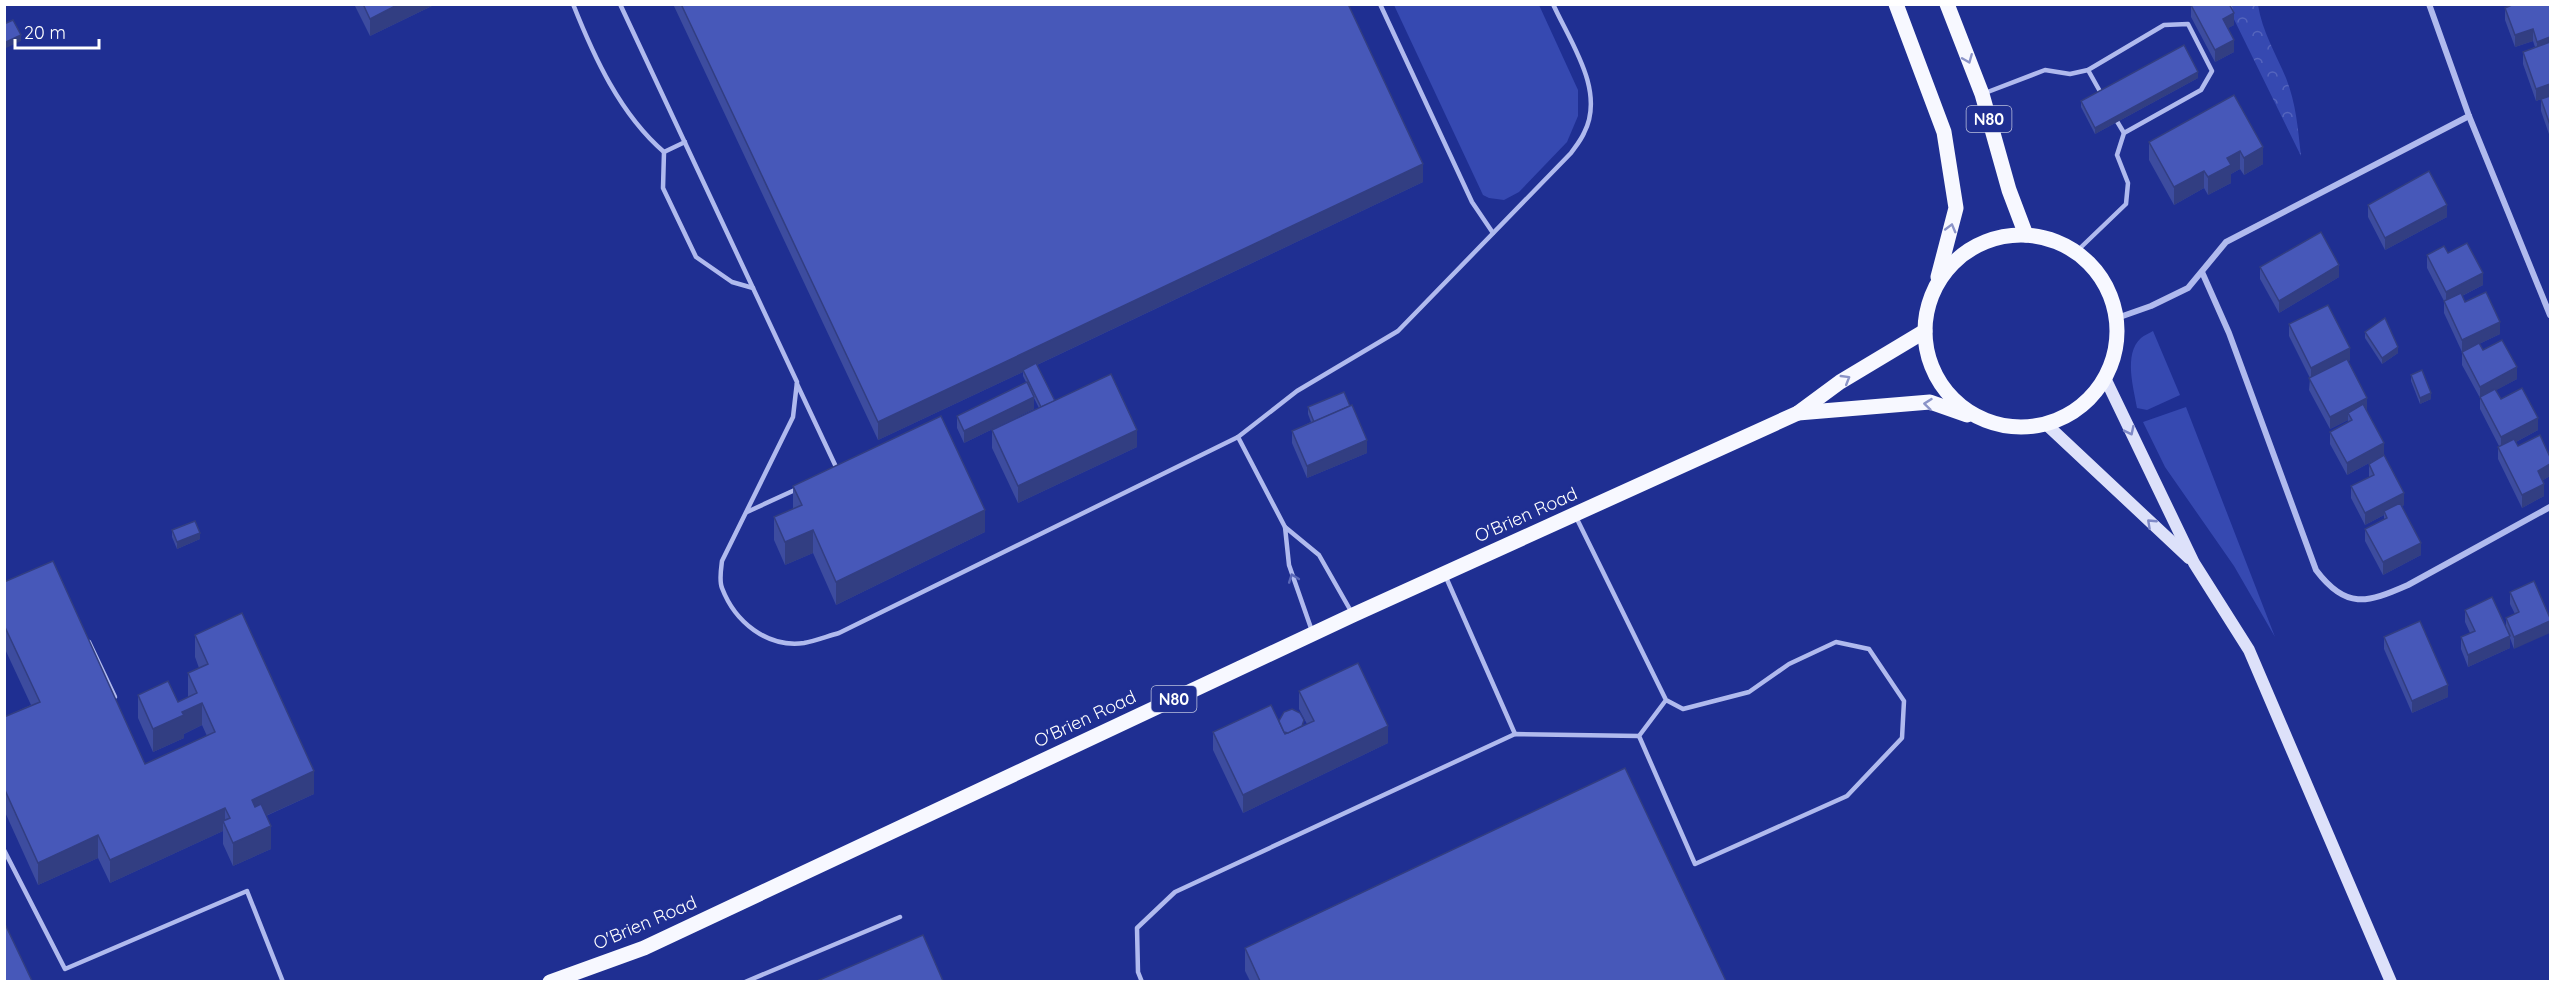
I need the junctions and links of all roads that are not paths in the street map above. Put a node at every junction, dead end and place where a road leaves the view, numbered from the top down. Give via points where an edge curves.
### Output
1 (573, 4) edge
2 (620, 4) edge
3 (1380, 4) edge
4 (1553, 4) edge
5 (1896, 4) edge
6 (1947, 4) edge
7 (2430, 4) edge
8 (2088, 70) junction
9 (1982, 93) junction
10 (2103, 97) edge
11 (2114, 115) edge
12 (2469, 116) junction
13 (2124, 134) junction
14 (685, 142) junction
15 (664, 152) junction
16 (1493, 234) junction
17 (2026, 235) junction
18 (2076, 252) junction
19 (2202, 272) junction
20 (1936, 285) junction
21 (753, 288) junction
22 (2550, 315) edge
23 (2117, 318) junction
24 (1924, 331) junction
25 (2104, 378) junction
26 (796, 381) junction
27 (1798, 413) junction
28 (1984, 420) junction
29 (2046, 424) junction
30 (1238, 437) junction
31 (828, 475) edge
32 (807, 485) edge
33 (2550, 507) edge
34 (746, 513) junction
35 (1575, 514) junction
36 (1285, 526) junction
37 (2194, 563) junction
38 (1444, 573) junction
39 (1353, 615) junction
40 (1313, 633) junction
41 (87, 636) edge
42 (115, 697) edge
43 (1665, 700) junction
44 (1515, 734) junction
45 (1639, 736) junction
46 (4, 850) edge
47 (900, 917) dead end
48 (284, 981) edge
49 (550, 981) edge
50 (745, 981) edge
51 (1143, 981) edge
52 (2391, 981) edge

1 - 15 lane via 594,56 644,135
2 - 14 lane
3 - 16 lane via 1472,202
4 - 16 lane via 1590,84 1591,110 1585,132 1571,153
20 -> 5 main road, N80 via 1956,208 1944,132
6 -> 9 main road, N80
7 - 12 street
8 - 9 lane via 2070,74 2045,70
8 - 10 lane
8 - 13 lane via 2164,25 2188,24 2212,70 2201,90
9 - 17 main road, N80
11 - 13 lane
12 - 19 street via 2226,242
12 - 22 street
13 - 18 lane via 2117,155 2128,183 2126,204
14 - 15 lane
14 - 21 lane
15 - 21 lane via 663,188 696,257 732,282
16 - 30 lane via 1398,331 1297,391
17 - 18 main road, N80 via 2052,240
17 - 20 main road, N80 via 1999,237 1974,247 1952,263
18 - 23 main road, N80 via 2109,293
19 - 23 street via 2188,288
19 - 33 street via 2229,333 2316,570 2329,587 2361,601 2385,595
20 - 24 main road, N80 via 1927,307
21 - 26 lane
23 - 25 main road, N80 via 2115,352
27 -> 24 main road, O'Brien Road / N80 via 1840,382
24 - 28 main road, N80 via 1929,359 1941,385 1960,406
25 - 29 main road, N80 via 2090,399 2069,415
25 -> 37 main road
26 - 31 lane via 838,471
26 - 34 lane via 793,417
28 -> 27 main road, O'Brien Road / N80 via 1930,402
27 - 35 main road, O'Brien Road / N80
28 - 29 main road, N80 via 2015,428
37 -> 29 main road
30 - 34 lane via 839,633 803,643 771,641 750,628 721,587 722,561
30 - 36 lane
32 - 34 lane
35 - 38 main road, O'Brien Road / N80
35 - 43 lane
36 - 39 lane via 1319,555
40 -> 36 lane via 1289,565
37 - 52 main road via 2249,650
38 - 39 main road, O'Brien Road / N80
38 - 44 lane
39 - 40 main road, O'Brien Road / N80
40 - 49 main road, O'Brien Road / N80 via 644,948
41 - 42 lane
43 - 45 lane
43 - 45 lane via 1683,710 1749,692 1789,664 1836,642 1869,649 1904,701 1902,738 1847,796 1695,864
44 - 45 lane
44 - 51 lane via 1175,892 1137,928 1138,972
46 - 48 lane via 65,969 247,891
47 - 50 lane

